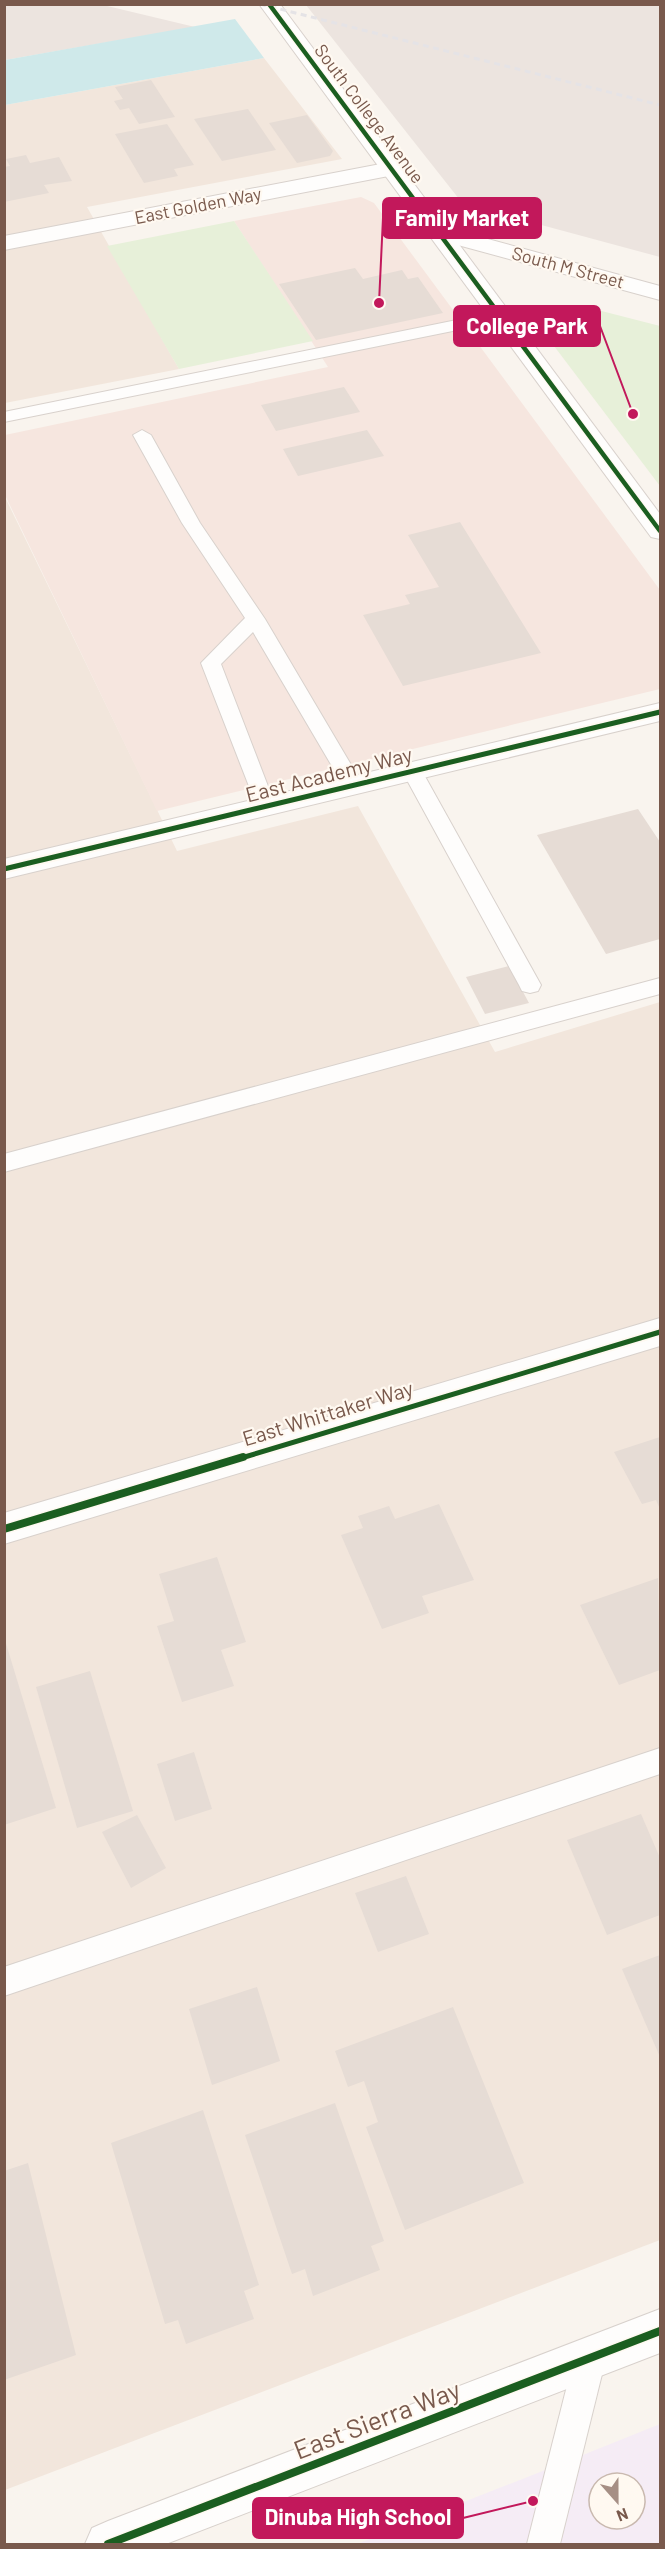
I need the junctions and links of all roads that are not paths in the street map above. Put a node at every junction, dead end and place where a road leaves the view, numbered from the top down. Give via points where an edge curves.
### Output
1 (269, 4) edge
2 (392, 169) junction
3 (440, 233) junction
4 (4, 243) edge
5 (660, 293) edge
6 (501, 316) junction
7 (4, 417) edge
8 (142, 435) dead end
9 (660, 531) edge
10 (255, 619) junction
11 (660, 712) edge
12 (412, 771) junction
13 (353, 785) junction
14 (266, 807) junction
15 (4, 869) edge
16 (530, 985) dead end
17 (660, 986) edge
18 (4, 1163) edge
19 (660, 1332) edge
20 (4, 1529) edge
21 (660, 1761) edge
22 (4, 1982) edge
23 (660, 2331) edge
24 (590, 2358) junction
25 (108, 2544) edge
26 (543, 2544) edge

1 - 2 street, South College Avenue
2 - 3 street, South College Avenue
2 - 4 street, East Golden Way
3 - 5 street, South M Street
3 - 6 street, South College Avenue
6 - 7 lane
6 - 9 street, South College Avenue
8 - 10 lane via 191,523
10 - 13 lane
10 - 14 lane via 211,663
11 - 12 street, East Academy Way
12 - 13 street, East Academy Way
12 - 16 lane
13 - 14 street, East Academy Way
14 - 15 street, East Academy Way
17 - 18 lane
19 - 20 street, East Whittaker Way
21 - 22 lane
23 - 24 street, East Sierra Way
24 - 25 street, East Sierra Way
24 - 26 lane

